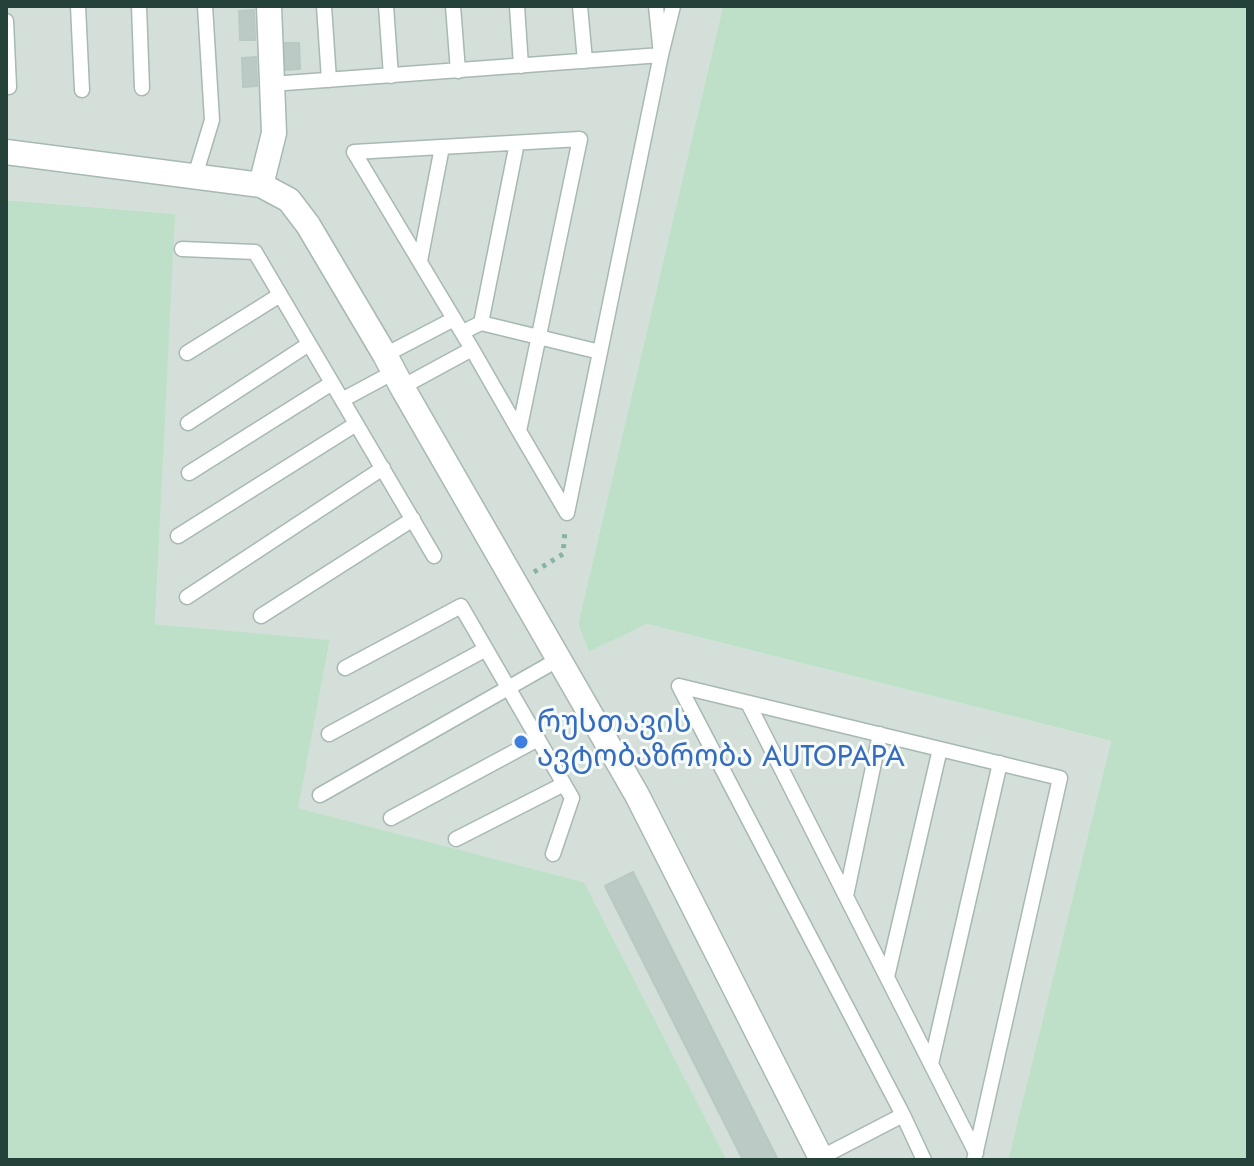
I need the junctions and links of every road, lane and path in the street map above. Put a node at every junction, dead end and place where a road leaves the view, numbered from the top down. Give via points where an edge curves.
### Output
1 (78, 6) edge
2 (139, 6) edge
3 (205, 6) edge
4 (269, 6) edge
5 (324, 6) edge
6 (386, 6) edge
7 (453, 6) edge
8 (517, 6) edge
9 (580, 6) edge
10 (656, 6) edge
11 (673, 6) edge
12 (6, 21) edge
13 (661, 55) junction
14 (585, 61) junction
15 (521, 66) junction
16 (458, 71) junction
17 (391, 76) junction
18 (329, 80) junction
19 (272, 84) junction
20 (9, 87) dead end
21 (142, 88) dead end
22 (82, 90) dead end
23 (517, 143) junction
24 (442, 147) junction
25 (6, 152) edge
26 (195, 176) junction
27 (261, 185) junction
28 (182, 249) dead end
29 (420, 261) junction
30 (280, 295) junction
31 (454, 319) junction
32 (481, 323) junction
33 (463, 332) junction
34 (539, 337) junction
35 (309, 344) junction
36 (472, 349) junction
37 (600, 352) junction
38 (187, 353) dead end
39 (394, 371) junction
40 (332, 383) junction
41 (342, 400) junction
42 (188, 423) dead end
43 (356, 424) junction
44 (519, 431) junction
45 (383, 468) junction
46 (189, 473) dead end
47 (567, 513) junction
48 (413, 519) junction
49 (178, 536) dead end
50 (434, 556) dead end
51 (515, 583) junction
52 (187, 597) dead end
53 (261, 616) dead end
54 (486, 649) junction
55 (559, 659) junction
56 (345, 668) dead end
57 (508, 689) junction
58 (748, 703) junction
59 (329, 734) dead end
60 (880, 734) junction
61 (538, 739) junction
62 (940, 749) junction
63 (1000, 763) junction
64 (564, 784) junction
65 (320, 795) dead end
66 (391, 818) dead end
67 (456, 839) dead end
68 (553, 854) dead end
69 (846, 896) junction
70 (887, 977) junction
71 (931, 1064) junction
72 (903, 1115) junction
73 (975, 1157) edge
74 (821, 1159) edge
75 (924, 1160) edge

1 - 22 lane
2 - 21 lane
3 - 26 lane via 212,120
4 - 19 street
5 - 18 lane
6 - 17 lane
7 - 16 lane
8 - 15 lane
9 - 14 lane
10 - 13 lane
11 - 13 lane
12 - 20 lane
13 - 14 lane
13 - 37 lane
14 - 15 lane
15 - 16 lane
16 - 17 lane
17 - 18 lane
18 - 19 lane
19 - 27 street via 274,133
23 - 24 lane
23 - 32 lane
23 - 34 lane via 580,139
24 - 29 lane
24 - 29 lane via 354,152
25 - 26 street
26 - 27 street
27 - 39 street via 289,200 308,225
28 - 30 lane via 255,252
29 - 31 lane
30 - 35 lane
30 - 38 lane
31 - 33 lane
31 - 39 lane
32 - 33 lane
32 - 34 lane
33 - 36 lane
34 - 37 lane
34 - 44 lane
35 - 40 lane
35 - 42 lane
36 - 39 lane
36 - 44 lane
37 - 47 lane
39 - 41 lane
39 - 51 street
40 - 41 lane
40 - 46 lane
41 - 43 lane
43 - 45 lane
43 - 49 lane
44 - 47 lane
45 - 48 lane
45 - 52 lane
47 - 51 path via 563,554
48 - 50 lane
48 - 53 lane
51 - 55 street
54 - 56 lane via 461,606
54 - 57 lane
54 - 59 lane
55 - 57 lane
55 - 74 street via 637,795
57 - 61 lane
57 - 65 lane
58 - 60 lane
58 - 69 lane
58 - 72 lane via 679,686
60 - 62 lane
60 - 69 lane
61 - 64 lane
61 - 66 lane
62 - 63 lane
62 - 70 lane
63 - 71 lane
63 - 73 lane via 1060,778
64 - 67 lane
64 - 68 lane via 572,798
69 - 70 lane
70 - 71 lane
71 - 73 lane
72 - 74 lane
72 - 75 lane

